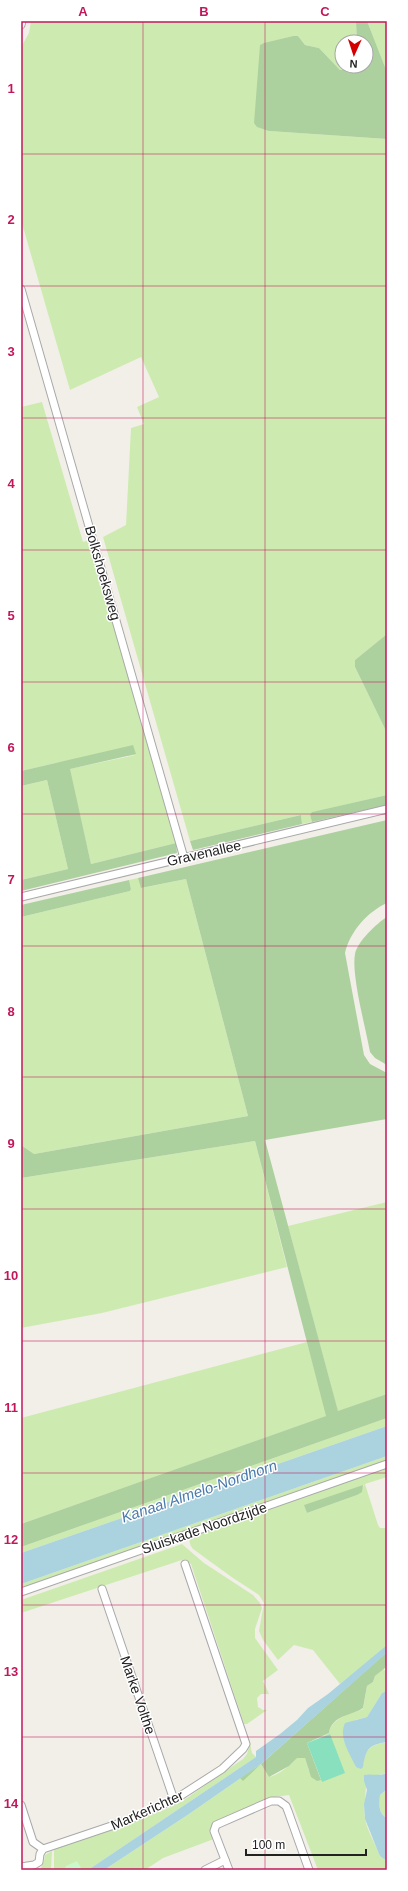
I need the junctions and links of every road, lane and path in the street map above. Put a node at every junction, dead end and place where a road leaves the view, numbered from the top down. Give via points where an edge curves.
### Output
1 (22, 21) edge
2 (21, 25) edge
3 (21, 289) edge
4 (387, 809) edge
5 (184, 858) junction
6 (21, 897) edge
7 (387, 1464) edge
8 (185, 1564) dead end
9 (102, 1589) dead end
10 (21, 1592) edge
11 (174, 1800) junction
12 (21, 1805) edge
13 (43, 1849) junction
14 (225, 1860) junction
15 (21, 1867) edge
16 (205, 1870) edge
17 (229, 1870) edge
18 (309, 1870) edge

1 - 2 street
3 - 5 street, Bolkshoeksweg
4 - 5 street, Gravenallee
5 - 6 street, Gravenallee
7 - 10 street, Sluiskade Noordzijde
8 - 11 street, Markerichter via 246,1744 222,1768
9 - 11 street, Marke Volthe
11 - 13 street, Markerichter via 126,1821
12 - 13 street via 33,1842
13 - 15 street via 39,1862
14 - 16 street
14 - 17 street
14 - 18 street via 214,1831 216,1825 271,1801 279,1801 286,1806

